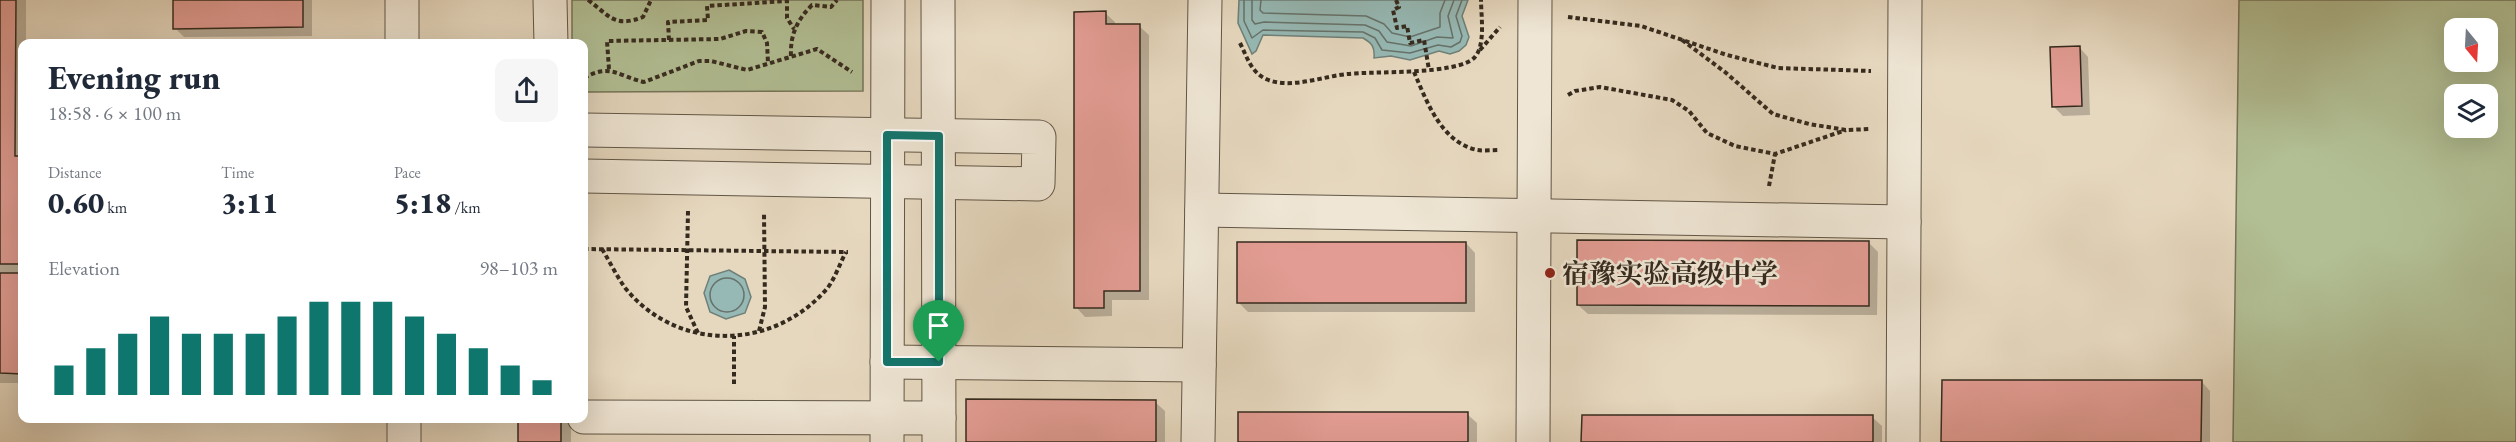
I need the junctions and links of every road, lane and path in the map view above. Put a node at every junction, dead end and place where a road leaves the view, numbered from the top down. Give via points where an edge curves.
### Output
1 (402, 0) edge
2 (550, 0) edge
3 (588, 0) edge
4 (651, 0) edge
5 (837, 0) edge
6 (888, 0) edge
7 (938, 0) edge
8 (1396, 0) edge
9 (1481, 0) edge
10 (1905, 0) edge
11 (1535, 7) edge
12 (1205, 10) edge
13 (794, 29) junction
14 (1676, 36) junction
15 (402, 39) edge
16 (550, 39) edge
17 (669, 40) junction
18 (1480, 50) junction
19 (791, 56) junction
20 (768, 63) junction
21 (609, 69) junction
22 (1429, 70) junction
23 (1414, 72) junction
24 (1905, 73) junction
25 (588, 76) edge
26 (887, 90) junction
27 (1534, 112) junction
28 (1905, 129) junction
29 (588, 130) edge
30 (1846, 130) junction
31 (887, 135) junction
32 (939, 136) junction
33 (1534, 151) junction
34 (588, 176) edge
35 (688, 177) junction
36 (763, 179) junction
37 (887, 181) junction
38 (939, 182) junction
39 (1202, 210) junction
40 (1534, 216) junction
41 (1904, 222) junction
42 (588, 249) edge
43 (602, 249) junction
44 (688, 250) junction
45 (764, 251) junction
46 (846, 252) junction
47 (887, 253) junction
48 (759, 332) junction
49 (698, 334) junction
50 (734, 336) junction
51 (887, 362) junction
52 (939, 362) junction
53 (1199, 365) junction
54 (588, 417) edge
55 (734, 418) junction
56 (404, 423) edge
57 (887, 430) edge
58 (939, 430) edge
59 (404, 442) edge
60 (1198, 442) edge
61 (1533, 442) edge
62 (1903, 442) edge

1 - 15 street
2 - 16 street
3 - 4 path via 610,19 628,23 643,17
5 - 13 path via 831,7 813,5
6 - 26 street
7 - 32 street
8 - 22 path via 1397,28 1407,26 1410,43 1424,40
9 - 18 path
10 - 24 street
11 - 14 path
11 - 18 path via 1502,25
11 - 27 street
12 - 23 path via 1239,41 1253,71 1267,80 1289,82 1347,74
12 - 39 street
13 - 17 path via 787,18 787,1 707,6 708,20 668,22
13 - 19 path
14 - 24 path via 1727,56 1778,68
14 - 30 path via 1773,114
17 - 20 path via 720,39 746,31 762,32
17 - 21 path via 607,41
18 - 22 path via 1472,60
19 - 20 path
19 - 26 path via 817,49 869,85
20 - 21 path via 747,70 699,62 644,82
21 - 25 path
22 - 23 path
23 - 33 path via 1444,130 1461,143 1477,150
24 - 28 street
26 - 31 street
27 - 30 path via 1575,91 1600,87 1672,100 1689,111 1707,133 1735,146 1775,154
27 - 33 street
28 - 30 path
28 - 41 street
29 - 31 street
31 - 32 street
31 - 37 street
32 - 38 street
32 - 38 street via 1039,137 1038,184
33 - 40 street
34 - 35 street
35 - 36 street
35 - 44 path
36 - 37 street
36 - 45 path
37 - 38 street
37 - 47 street
38 - 52 street
39 - 40 street
39 - 53 street
40 - 41 street
40 - 61 street
41 - 62 street
42 - 43 path
43 - 44 path
43 - 49 path via 626,289 652,312
44 - 45 path
44 - 49 path via 686,307
45 - 46 path
45 - 48 path via 765,307
46 - 47 path
46 - 48 path via 826,291 798,315
47 - 51 street
48 - 50 path
49 - 50 path
50 - 55 path
51 - 52 street
51 - 57 street
52 - 53 street
52 - 58 street
53 - 60 street
54 - 55 street
55 - 57 street
56 - 59 street
57 - 58 street

